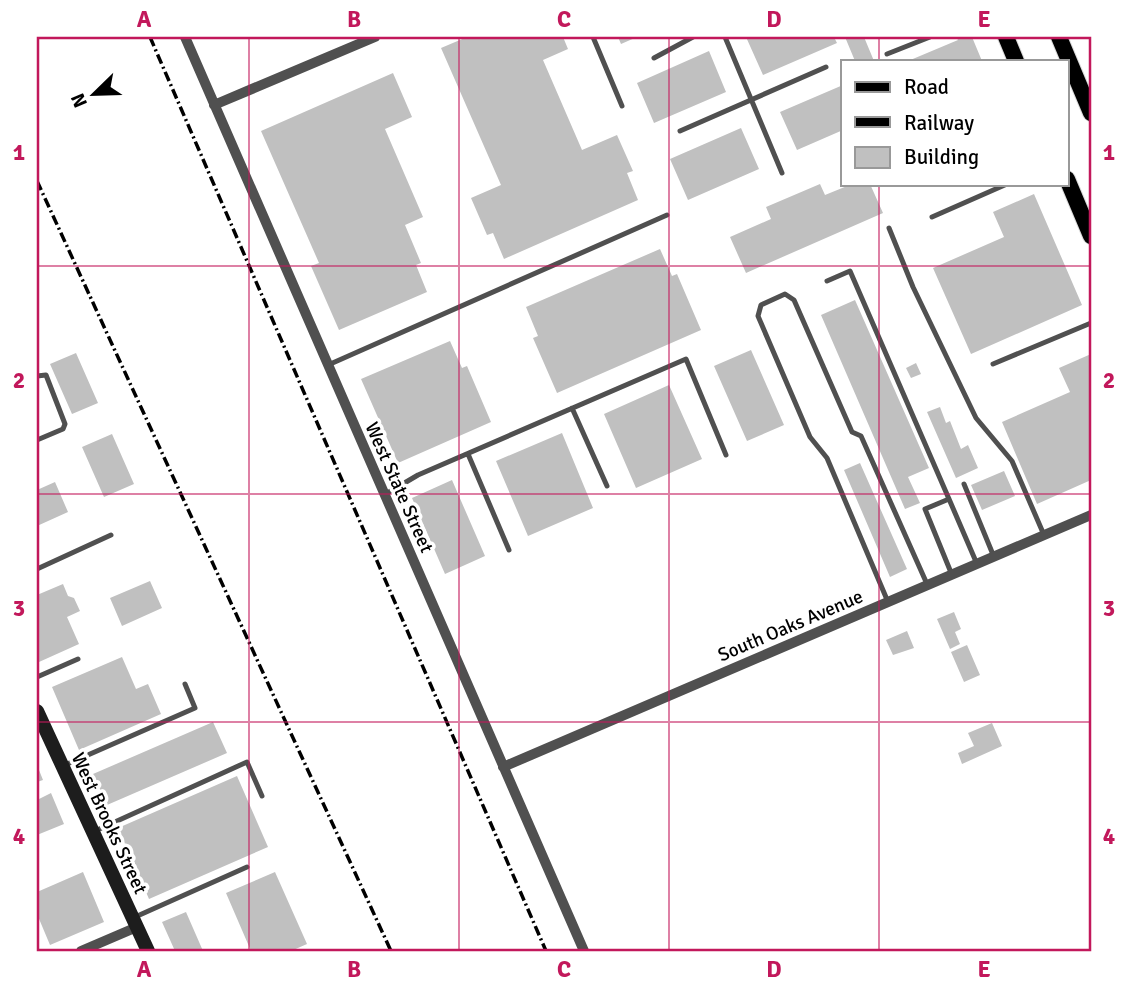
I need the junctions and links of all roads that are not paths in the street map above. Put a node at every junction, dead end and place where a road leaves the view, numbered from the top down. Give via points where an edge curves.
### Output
1 (185, 37) edge
2 (374, 37) edge
3 (593, 37) edge
4 (693, 37) edge
5 (725, 37) edge
6 (930, 37) edge
7 (1006, 37) edge
8 (1059, 37) edge
9 (887, 54) dead end
10 (654, 58) dead end
11 (1016, 60) edge
12 (826, 67) dead end
13 (751, 100) junction
14 (214, 105) junction
15 (622, 106) dead end
16 (1091, 113) edge
17 (680, 131) dead end
18 (782, 173) dead end
19 (1068, 181) edge
20 (1002, 186) edge
21 (667, 215) dead end
22 (932, 217) dead end
23 (889, 228) dead end
24 (1091, 236) edge
25 (827, 281) dead end
26 (1091, 323) edge
27 (993, 364) dead end
28 (328, 365) junction
29 (37, 376) edge
30 (572, 408) junction
31 (37, 439) edge
32 (468, 454) junction
33 (726, 455) dead end
34 (964, 484) dead end
35 (607, 486) dead end
36 (384, 495) junction
37 (949, 499) junction
38 (1091, 515) edge
39 (111, 534) dead end
40 (1044, 535) junction
41 (509, 550) dead end
42 (994, 557) junction
43 (977, 564) junction
44 (37, 569) edge
45 (952, 575) junction
46 (927, 585) junction
47 (888, 602) junction
48 (78, 659) dead end
49 (37, 677) edge
50 (185, 684) dead end
51 (37, 711) edge
52 (41, 730) edge
53 (62, 766) junction
54 (503, 767) junction
55 (262, 796) dead end
56 (93, 832) junction
57 (247, 867) dead end
58 (135, 923) junction
59 (81, 951) edge
60 (148, 951) edge
61 (584, 951) edge

1 - 14 street, West State Street
2 - 14 street
3 - 15 lane
4 - 10 lane
5 - 13 lane
6 - 9 lane
7 - 11 main road
8 - 16 main road
12 - 13 lane
13 - 17 lane
13 - 18 lane
14 - 28 street, West State Street
19 - 24 main road
20 - 22 lane
21 - 28 lane
23 - 40 lane via 976,418 1012,461
25 - 37 lane via 850,271
26 - 27 lane
28 - 36 street, West State Street
29 - 31 lane via 46,375 65,425
30 - 32 lane
30 - 33 lane via 686,359
30 - 35 lane
32 - 36 lane
32 - 41 lane
34 - 42 lane
36 - 54 street, West State Street
37 - 43 lane
37 - 45 lane via 925,509
38 - 40 street, South Oaks Avenue
39 - 44 lane
40 - 42 street, South Oaks Avenue
42 - 43 street, South Oaks Avenue
43 - 45 street, South Oaks Avenue
45 - 46 street, South Oaks Avenue
46 - 47 street, South Oaks Avenue
46 - 47 lane via 861,436 852,432 794,300 785,294 761,305 758,316 810,437 827,458
47 - 54 street, South Oaks Avenue
48 - 49 lane
50 - 53 lane via 195,708
51 - 52 street, West Brooks Street
52 - 53 street, West Brooks Street
53 - 56 street, West Brooks Street
54 - 61 street, West State Street
55 - 56 lane via 247,762
56 - 58 street, West Brooks Street
57 - 58 lane
58 - 59 street
58 - 60 street, West Brooks Street

